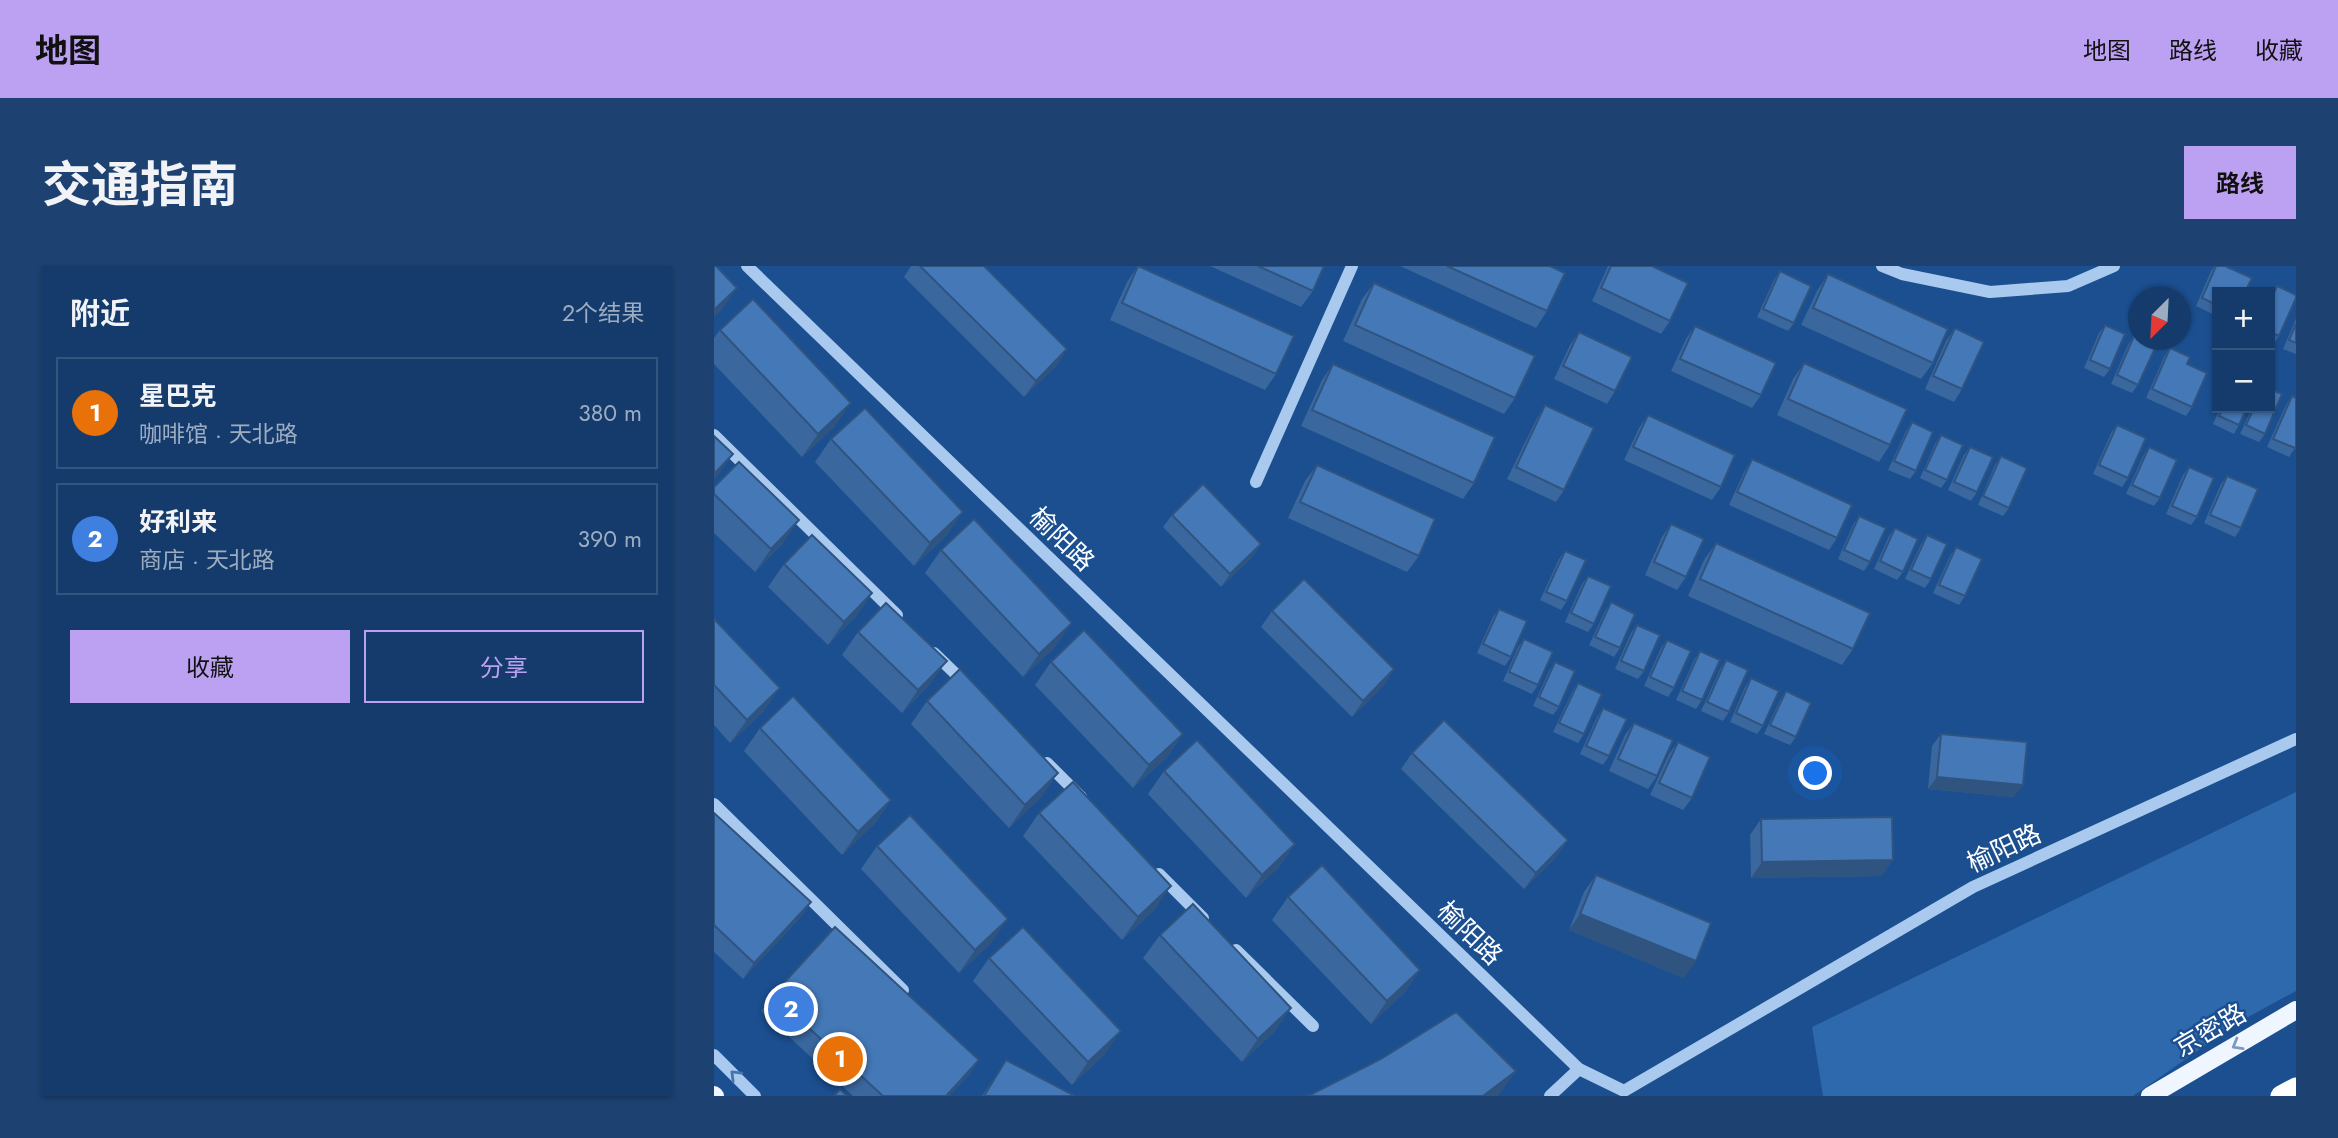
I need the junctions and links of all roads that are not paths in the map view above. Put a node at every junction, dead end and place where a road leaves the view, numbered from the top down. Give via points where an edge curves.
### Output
1 (747, 266) edge
2 (1352, 266) edge
3 (1882, 266) edge
4 (2114, 266) edge
5 (714, 435) edge
6 (1256, 482) dead end
7 (910, 629) edge
8 (920, 639) edge
9 (979, 697) edge
10 (2296, 739) edge
11 (1038, 755) edge
12 (1087, 803) edge
13 (714, 804) edge
14 (1146, 861) edge
15 (1215, 929) edge
16 (1224, 939) edge
17 (913, 1000) edge
18 (2296, 1010) edge
19 (1313, 1026) dead end
20 (714, 1055) edge
21 (1579, 1069) junction
22 (2296, 1088) edge
23 (755, 1096) edge
24 (1550, 1096) edge
25 (2150, 1096) edge
26 (2281, 1096) edge

1 - 21 street, 榆阳路
2 - 6 street
3 - 4 street via 1990,292 2068,286
5 - 7 street
8 - 9 street
10 - 21 street, 榆阳路 via 1973,887 1624,1091
11 - 12 street
13 - 17 street
14 - 15 street
16 - 19 street
18 -> 25 main road, 京密路
23 -> 20 street
21 - 24 street
22 - 26 highway

